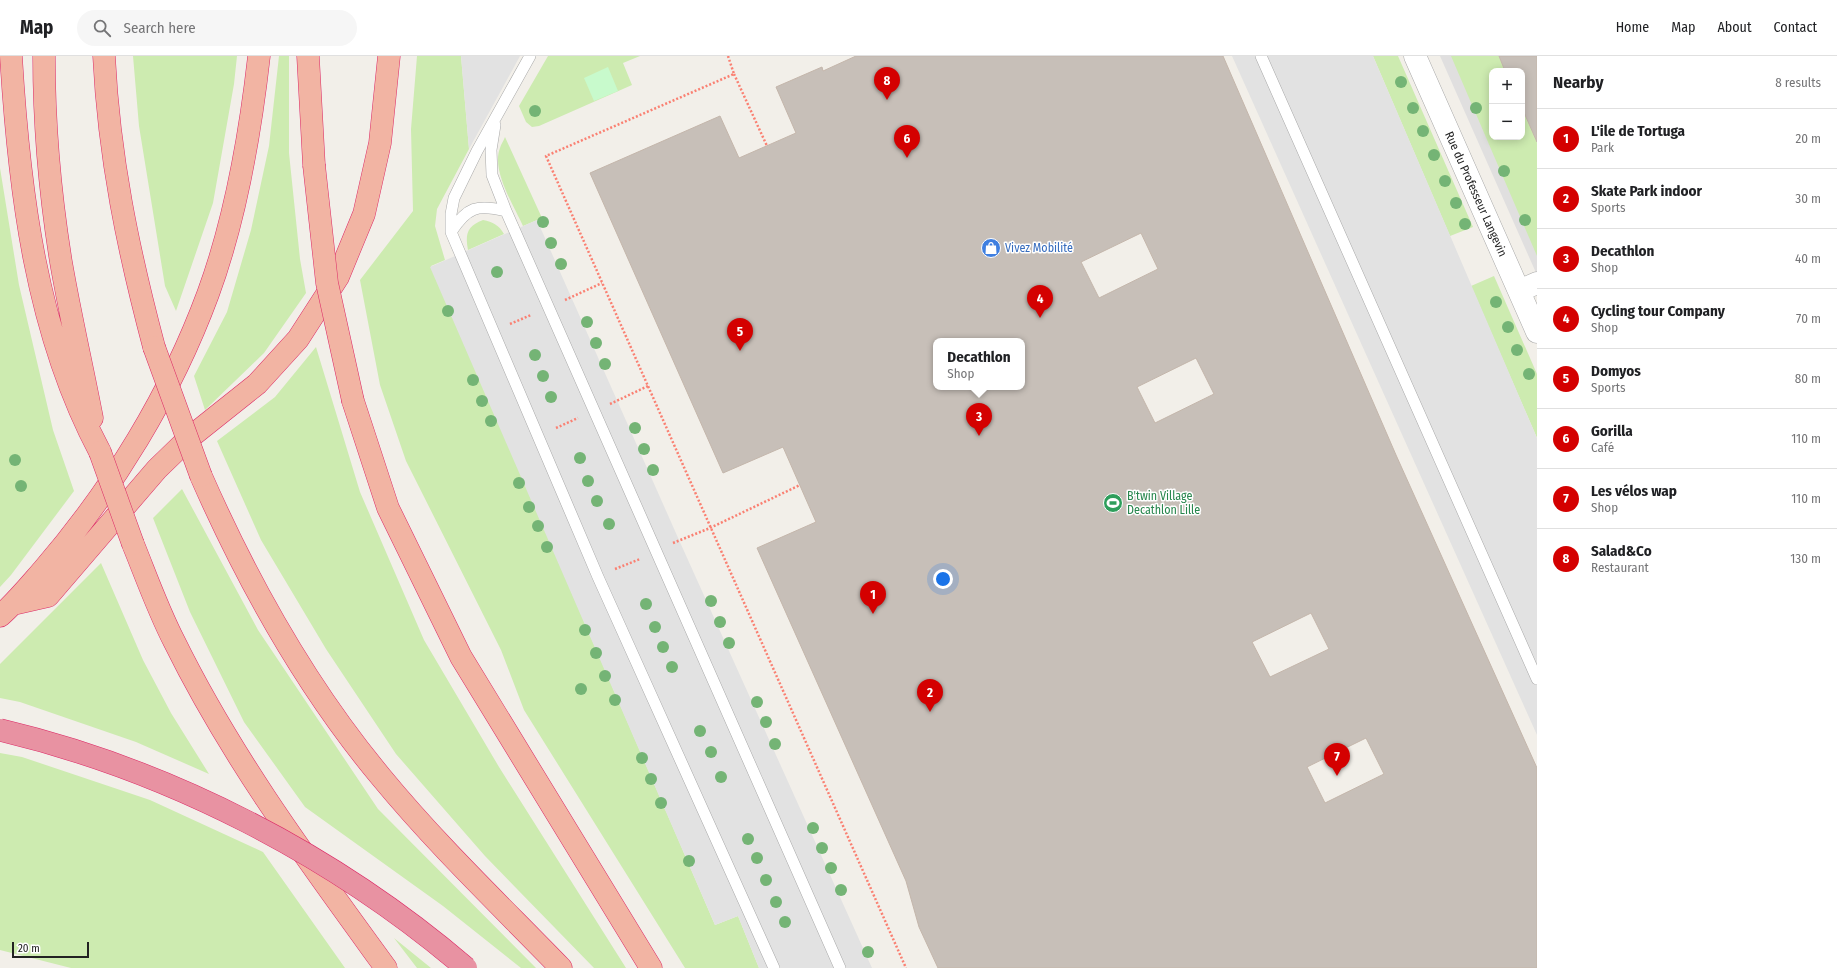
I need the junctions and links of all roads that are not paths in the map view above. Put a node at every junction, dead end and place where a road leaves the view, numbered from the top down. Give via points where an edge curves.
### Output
1 (11, 56) edge
2 (44, 56) edge
3 (104, 56) edge
4 (259, 56) edge
5 (308, 56) edge
6 (316, 56) edge
7 (389, 56) edge
8 (530, 56) edge
9 (1261, 56) edge
10 (1415, 56) edge
11 (497, 117) junction
12 (314, 165) junction
13 (506, 211) junction
14 (451, 232) junction
15 (1528, 287) edge
16 (1537, 332) edge
17 (100, 452) junction
18 (7, 610) edge
19 (1537, 679) edge
20 (0, 730) edge
21 (386, 968) edge
22 (466, 968) edge
23 (561, 968) edge
24 (651, 968) edge
25 (774, 968) edge
26 (840, 968) edge

1 - 17 highway via 26,209 47,312 69,387 82,419
2 - 17 highway via 46,132 55,217 72,320
3 - 23 highway, bridge via 110,135 118,192 126,238 154,347 201,476 238,556 298,663 380,777 488,895
4 - 18 highway via 239,183 208,294 190,338 122,466 65,544
5 - 12 highway
6 - 12 highway
7 - 18 highway via 380,143 364,214 338,277 298,339 257,384 188,439 157,469 48,596
8 - 11 lane
9 - 19 lane
10 - 15 street, Rue du Professeur Langevin
11 - 13 lane via 491,150 492,175
11 - 14 lane via 454,198
12 - 24 highway, bridge via 327,283 353,401 388,508 461,658
13 - 14 lane via 489,207 474,210 462,216
13 - 26 lane
14 - 25 lane via 598,577
15 - 16 street, Rue du Professeur Langevin
17 - 21 highway, bridge via 133,544 174,641 237,755 280,823
20 - 22 highway, bridge via 107,761 244,821 367,892 415,926

